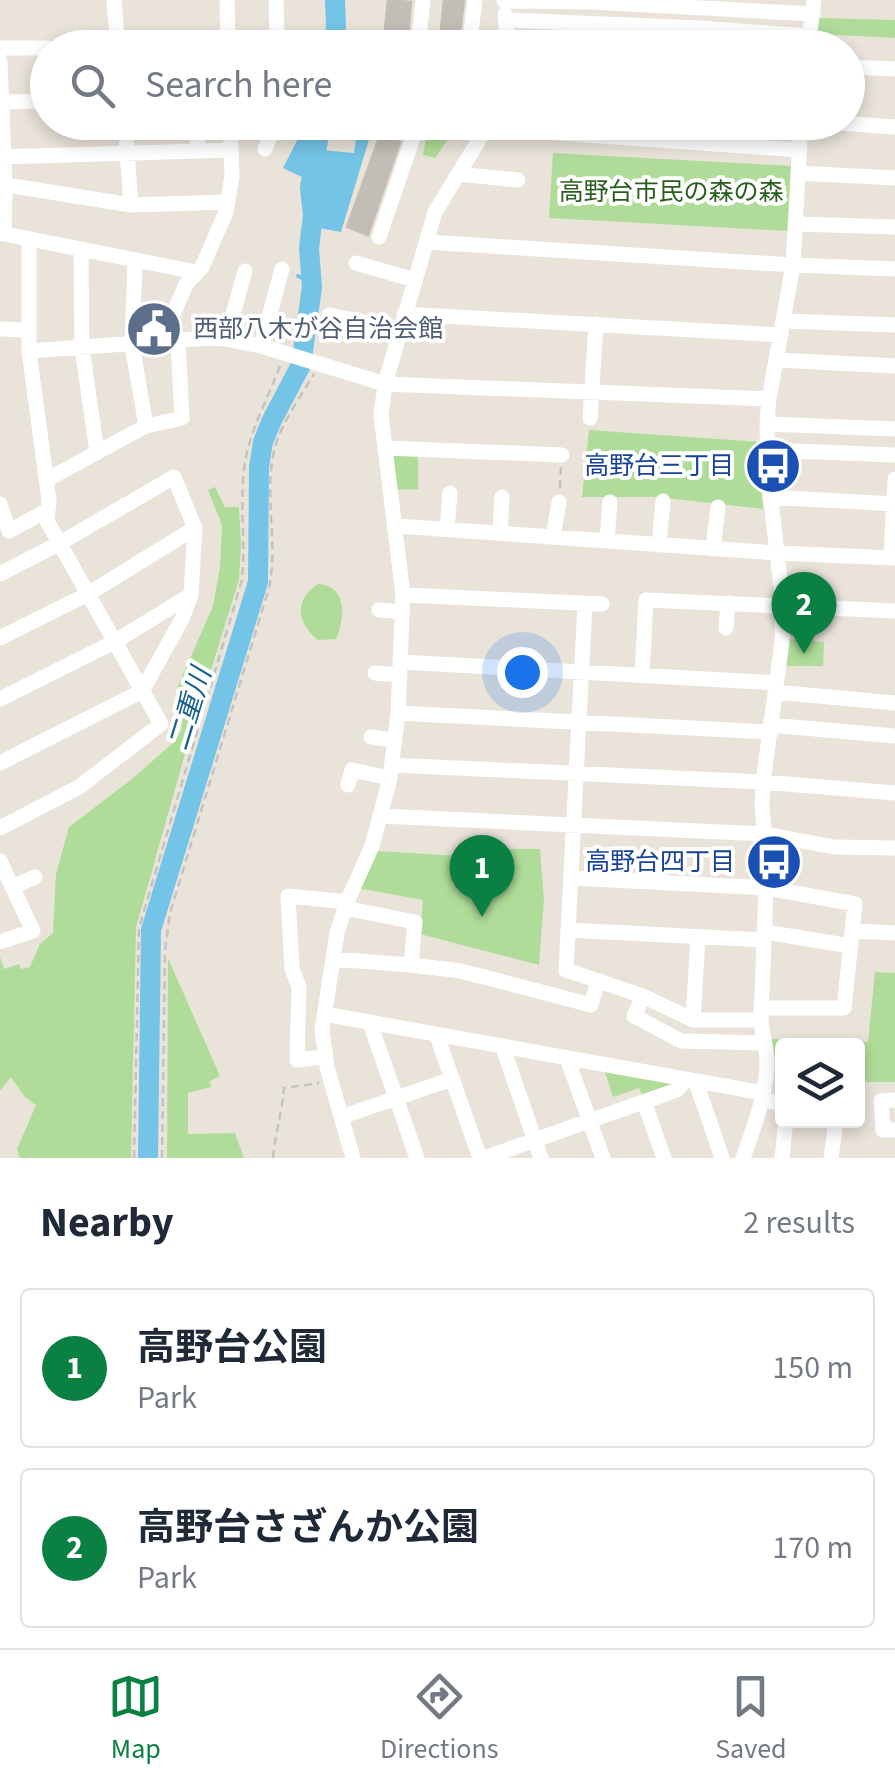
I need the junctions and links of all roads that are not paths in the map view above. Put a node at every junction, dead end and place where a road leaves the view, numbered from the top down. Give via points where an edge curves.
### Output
1 (114, 0) edge
2 (226, 0) edge
3 (276, 0) edge
4 (423, 0) edge
5 (475, 0) edge
6 (503, 1) edge
7 (592, 1) edge
8 (699, 4) edge
9 (813, 7) edge
10 (506, 20) junction
11 (699, 28) junction
12 (117, 30) edge
13 (227, 30) edge
14 (277, 30) edge
15 (420, 30) edge
16 (471, 30) edge
17 (507, 30) edge
18 (715, 30) edge
19 (0, 48) edge
20 (30, 48) edge
21 (0, 61) edge
22 (865, 68) edge
23 (895, 69) edge
24 (2, 102) edge
25 (30, 102) edge
26 (865, 125) edge
27 (895, 128) edge
28 (127, 140) edge
29 (197, 140) edge
30 (231, 140) edge
31 (269, 140) edge
32 (412, 140) edge
33 (479, 140) edge
34 (675, 140) edge
35 (800, 140) edge
36 (198, 150) junction
37 (231, 150) junction
38 (265, 150) dead end
39 (800, 150) junction
40 (128, 152) junction
41 (2, 157) edge
42 (798, 173) junction
43 (458, 174) junction
44 (895, 178) edge
45 (518, 180) dead end
46 (3, 185) edge
47 (228, 202) junction
48 (131, 205) junction
49 (795, 224) junction
50 (895, 227) edge
51 (2, 233) edge
52 (379, 237) dead end
53 (29, 239) junction
54 (426, 242) junction
55 (81, 251) junction
56 (135, 260) junction
57 (356, 263) dead end
58 (793, 265) junction
59 (282, 269) dead end
60 (895, 269) edge
61 (245, 271) dead end
62 (196, 272) junction
63 (414, 280) junction
64 (329, 315) dead end
65 (402, 322) junction
66 (596, 324) junction
67 (895, 325) edge
68 (783, 328) junction
69 (0, 330) edge
70 (28, 330) junction
71 (226, 339) junction
72 (172, 342) junction
73 (132, 344) junction
74 (261, 346) junction
75 (82, 348) junction
76 (29, 351) junction
77 (776, 360) junction
78 (895, 366) edge
79 (385, 384) junction
80 (592, 392) junction
81 (769, 399) junction
82 (590, 418) dead end
83 (768, 424) junction
84 (146, 426) junction
85 (895, 430) edge
86 (384, 448) junction
87 (766, 450) junction
88 (97, 453) junction
89 (562, 455) road end
90 (895, 455) edge
91 (895, 479) edge
92 (46, 480) junction
93 (450, 493) dead end
94 (502, 497) dead end
95 (770, 497) junction
96 (663, 501) dead end
97 (559, 502) road end
98 (610, 502) dead end
99 (894, 504) edge
100 (718, 507) dead end
101 (48, 510) junction
102 (1, 514) edge
103 (396, 526) junction
104 (195, 528) junction
105 (447, 529) junction
106 (500, 533) junction
107 (553, 537) junction
108 (607, 541) junction
109 (60, 543) junction
110 (658, 544) junction
111 (713, 549) junction
112 (777, 553) junction
113 (893, 558) edge
114 (0, 574) edge
115 (88, 594) junction
116 (403, 594) junction
117 (191, 595) junction
118 (728, 603) junction
119 (783, 605) junction
120 (379, 610) dead end
121 (895, 610) edge
122 (403, 612) junction
123 (726, 628) dead end
124 (0, 638) edge
125 (114, 642) junction
126 (401, 668) junction
127 (581, 672) junction
128 (374, 674) dead end
129 (642, 674) junction
130 (775, 688) junction
131 (142, 691) junction
132 (0, 699) edge
133 (895, 703) edge
134 (398, 713) junction
135 (579, 722) junction
136 (770, 728) junction
137 (895, 736) edge
138 (371, 737) dead end
139 (395, 740) junction
140 (0, 763) edge
141 (391, 772) junction
142 (576, 773) junction
143 (763, 782) junction
144 (348, 785) dead end
145 (895, 793) edge
146 (380, 816) junction
147 (574, 825) junction
148 (0, 828) edge
149 (765, 834) junction
150 (895, 848) edge
151 (0, 861) edge
152 (35, 876) dead end
153 (571, 878) junction
154 (767, 888) junction
155 (9, 891) edge
156 (346, 905) junction
157 (568, 930) junction
158 (895, 933) edge
159 (764, 936) junction
160 (698, 937) junction
161 (852, 938) junction
162 (0, 942) edge
163 (333, 959) junction
164 (411, 965) junction
165 (598, 980) junction
166 (643, 996) junction
167 (324, 1014) junction
168 (761, 1014) junction
169 (694, 1020) junction
170 (370, 1023) junction
171 (437, 1036) junction
172 (762, 1043) junction
173 (504, 1048) junction
174 (324, 1056) junction
175 (568, 1058) junction
176 (452, 1079) junction
177 (691, 1081) junction
178 (763, 1096) junction
179 (398, 1097) junction
180 (895, 1100) edge
181 (775, 1101) edge
182 (644, 1102) junction
183 (341, 1116) junction
184 (590, 1121) junction
185 (785, 1128) edge
186 (835, 1128) edge
187 (895, 1130) edge
188 (535, 1140) junction
189 (352, 1158) edge
190 (417, 1158) edge
191 (482, 1158) edge
192 (541, 1158) edge
193 (602, 1158) edge
194 (664, 1158) edge
195 (722, 1158) edge
196 (744, 1158) edge
197 (782, 1158) edge
198 (831, 1158) edge

1 - 12 street
2 - 13 street
3 - 14 street
4 - 15 street
5 - 16 street
6 - 7 street
6 - 10 street
7 - 8 street
8 - 9 street
8 - 11 street
10 - 11 street
10 - 17 street
11 - 18 street
19 - 20 street
21 - 24 street
22 - 23 street
24 - 25 street
24 - 41 street
26 - 27 street
28 - 40 street
29 - 36 street
30 - 37 street
31 - 38 street
32 - 52 street
33 - 43 street
34 - 39 street
35 - 39 street
36 - 37 street
36 - 40 street
37 - 47 street
39 - 42 street
40 - 41 street
40 - 48 street
41 - 46 street
42 - 44 street
42 - 49 street
43 - 45 street
43 - 54 street
46 - 48 street
46 - 51 street
47 - 48 street
47 - 62 street
49 - 50 street
49 - 58 street
51 - 53 street
53 - 55 street
53 - 70 street
54 - 58 street
54 - 63 street
55 - 56 street
55 - 75 street
56 - 62 street
56 - 73 street
57 - 63 street
58 - 60 street
58 - 68 street
59 - 74 street
61 - 71 street
62 - 72 street via 168,326
63 - 65 street
64 - 65 street
65 - 66 street
65 - 79 street
66 - 68 street
66 - 80 street
67 - 68 street
68 - 77 street
69 - 70 street
70 - 76 street
71 - 72 street
71 - 74 street
72 - 73 street
72 - 84 street via 182,418
73 - 75 street
73 - 84 street
74 - 79 street
75 - 76 street
75 - 88 street
76 - 92 street
77 - 78 street
77 - 81 street
79 - 80 street
79 - 86 street
80 - 81 street
80 - 82 street
81 - 83 street
83 - 85 street
83 - 87 street
84 - 88 street
86 - 89 street
86 - 103 street
87 - 90 street
87 - 95 street
88 - 92 street
91 - 99 street
92 - 101 street
93 - 105 street
94 - 106 street
95 - 99 street
95 - 112 street
96 - 110 street
97 - 107 street
98 - 108 street
99 - 113 street
100 - 111 street
101 - 102 street via 9,531
101 - 109 street
103 - 105 street
103 - 116 street
104 - 109 street via 174,476
104 - 115 street
104 - 117 street
105 - 106 street
106 - 107 street
107 - 108 street
108 - 110 street
109 - 114 street
109 - 115 street
110 - 111 street
111 - 112 street
112 - 113 street
112 - 119 street
115 - 124 street
115 - 125 street
116 - 122 street
116 - 127 street via 593,604
117 - 125 street
117 - 131 street
118 - 119 street
118 - 123 street
118 - 129 street via 646,600
119 - 121 street
119 - 130 street
120 - 122 street
122 - 126 street
125 - 131 street
125 - 132 street
126 - 127 street
126 - 128 street
126 - 134 street
127 - 129 street
127 - 135 street
129 - 130 street
130 - 133 street
130 - 136 street
131 - 140 street
131 - 148 street via 161,724 78,787
134 - 135 street
134 - 139 street
135 - 136 street
135 - 142 street
136 - 137 street
136 - 143 street
138 - 139 street
139 - 141 street
141 - 142 street
141 - 144 street via 352,770
141 - 146 street
142 - 143 street
142 - 147 street
143 - 145 street
143 - 149 street
146 - 147 street
146 - 156 street
147 - 149 street
147 - 153 street
149 - 150 street via 834,847
149 - 154 street
151 - 155 street
152 - 155 street
153 - 154 street
153 - 157 street
154 - 159 street
154 - 161 street via 855,904
155 - 162 street via 33,931
156 - 163 street
156 - 164 street via 416,922
156 - 174 street via 288,896 299,987 297,1060
157 - 160 street
157 - 165 street via 566,970
158 - 161 street
159 - 160 street
159 - 161 street
159 - 168 street
160 - 169 street
161 - 168 street via 844,1008
163 - 164 street
163 - 167 street
164 - 165 street via 461,971 591,1006
165 - 166 street
166 - 169 street
166 - 172 street via 634,1016 681,1040
167 - 170 street
167 - 174 street
168 - 169 street
168 - 172 street
170 - 171 street
170 - 179 street
171 - 173 street
171 - 176 street
172 - 178 street
173 - 175 street
173 - 188 street
174 - 183 street
175 - 177 street
175 - 184 street
176 - 179 street
176 - 191 street
177 - 178 street
177 - 182 street
177 - 195 street
178 - 181 street
178 - 196 street
179 - 183 street
179 - 190 street
180 - 187 street via 881,1101 882,1130
182 - 184 street
182 - 194 street
183 - 189 street
184 - 188 street
184 - 193 street
185 - 197 street
186 - 198 street
188 - 191 street
188 - 192 street

